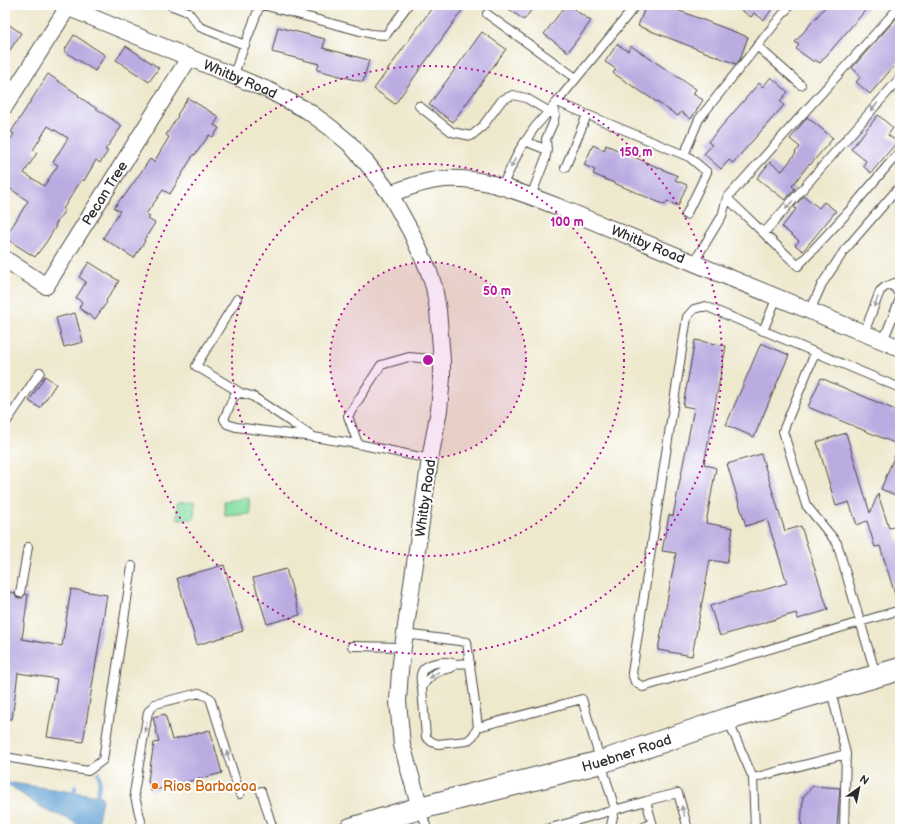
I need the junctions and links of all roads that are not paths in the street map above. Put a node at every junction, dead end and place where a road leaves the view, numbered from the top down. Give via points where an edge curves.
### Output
1 (170, 5) edge
2 (261, 5) edge
3 (408, 5) edge
4 (636, 5) edge
5 (790, 5) edge
6 (65, 6) edge
7 (900, 6) edge
8 (487, 14) dead end
9 (245, 45) junction
10 (757, 46) junction
11 (189, 58) junction
12 (233, 76) junction
13 (576, 78) junction
14 (900, 78) edge
15 (801, 85) dead end
16 (557, 102) junction
17 (5, 106) edge
18 (419, 106) dead end
19 (552, 113) junction
20 (587, 115) junction
21 (525, 141) junction
22 (547, 150) junction
23 (900, 151) edge
24 (684, 155) junction
25 (565, 168) dead end
26 (502, 186) junction
27 (900, 186) edge
28 (390, 194) junction
29 (531, 196) junction
30 (727, 198) junction
31 (686, 215) dead end
32 (764, 233) junction
33 (5, 259) edge
34 (694, 262) junction
35 (896, 283) edge
36 (900, 295) edge
37 (777, 297) junction
38 (237, 299) dead end
39 (900, 299) edge
40 (810, 311) junction
41 (763, 331) junction
42 (864, 333) junction
43 (883, 341) junction
44 (900, 348) edge
45 (814, 353) junction
46 (442, 360) junction
47 (40, 372) dead end
48 (900, 388) edge
49 (241, 393) junction
50 (5, 424) edge
51 (313, 437) junction
52 (358, 444) junction
53 (430, 459) junction
54 (28, 547) dead end
55 (132, 566) dead end
56 (20, 594) dead end
57 (900, 610) edge
58 (860, 622) junction
59 (404, 641) junction
60 (352, 646) dead end
61 (470, 663) junction
62 (900, 669) edge
63 (876, 676) junction
64 (831, 689) junction
65 (728, 719) junction
66 (478, 727) junction
67 (846, 754) junction
68 (5, 757) edge
69 (601, 762) junction
70 (753, 778) junction
71 (261, 791) dead end
72 (240, 794) dead end
73 (646, 801) junction
74 (420, 808) junction
75 (615, 809) junction
76 (141, 821) dead end
77 (653, 825) edge
78 (569, 826) edge
79 (274, 829) edge
80 (350, 829) edge
81 (426, 829) edge
82 (549, 829) edge
83 (610, 829) edge
84 (641, 829) edge
85 (688, 829) edge
86 (755, 829) edge
87 (844, 829) edge

1 - 9 lane via 188,12 200,27
2 - 3 lane via 371,34 386,35
2 - 9 lane
4 - 13 lane
5 - 10 lane
6 - 11 street, Whitby Road
6 - 17 street
7 - 30 lane
8 - 13 lane
9 - 12 lane
10 - 15 lane
10 - 24 lane via 699,119
11 - 12 street, Whitby Road
11 - 33 street, Pecan Tree via 46,286
12 - 28 street, Whitby Road via 270,91 308,111 331,128 369,166
13 - 16 lane
14 -> 32 lane
16 - 19 lane
16 - 20 lane
18 - 19 lane via 452,132 470,136 482,126 502,100 513,95 526,98
19 - 21 lane via 535,127
19 - 22 lane via 554,121 546,139
20 - 24 lane
20 - 25 lane
21 - 22 lane
21 -> 26 lane
22 - 29 lane
23 - 32 lane via 798,266
24 - 31 lane via 707,172
26 - 28 street, Whitby Road via 472,180 437,180 416,184
26 - 29 street, Whitby Road
27 - 40 lane via 844,251 822,284
28 - 46 street, Whitby Road via 411,232 434,287
29 - 34 street, Whitby Road
30 - 32 lane
30 - 34 lane via 722,216
34 - 37 street, Whitby Road
35 - 36 lane
35 -> 42 lane via 880,291
37 - 40 street, Whitby Road
37 - 41 lane
38 - 49 lane via 196,366
39 - 43 lane
40 - 42 street, Whitby Road
41 - 45 lane
41 - 58 lane via 705,306 694,309 687,317 632,673 635,682 643,687
42 - 43 street, Whitby Road
43 - 44 street, Whitby Road
45 - 48 lane
45 - 58 lane via 783,431 806,505 837,544
46 - 52 lane via 409,357 381,365 348,416
46 - 53 street, Whitby Road via 439,410
47 - 50 lane
49 - 51 lane via 252,396
49 - 51 lane via 234,396 224,419 227,424
51 - 52 lane
52 - 53 lane
53 - 59 street, Whitby Road
54 - 56 lane
55 - 68 lane via 103,760 88,770
57 - 58 lane
58 - 63 lane
59 - 60 lane
59 - 61 lane via 467,642
59 - 74 street, Whitby Road via 398,701 402,745
61 - 66 lane
61 -> 66 lane via 455,664 426,681 422,688 426,737 438,744 467,741
62 - 63 main road, Huebner Road
63 - 64 main road, Huebner Road
64 - 65 main road, Huebner Road
64 - 67 lane
65 - 69 main road, Huebner Road
65 - 70 lane
66 - 69 lane via 582,699
67 - 70 lane
67 - 87 lane
69 - 74 main road, Huebner Road
69 - 75 lane
70 - 86 lane
71 - 79 lane
72 -> 76 lane via 210,698 199,693 155,704 148,712 134,793
73 - 75 lane
73 - 77 lane
85 -> 73 lane via 678,793
74 - 80 main road, Huebner Road
74 - 81 lane
75 - 78 lane
75 - 83 lane
77 - 84 lane
78 - 82 lane

